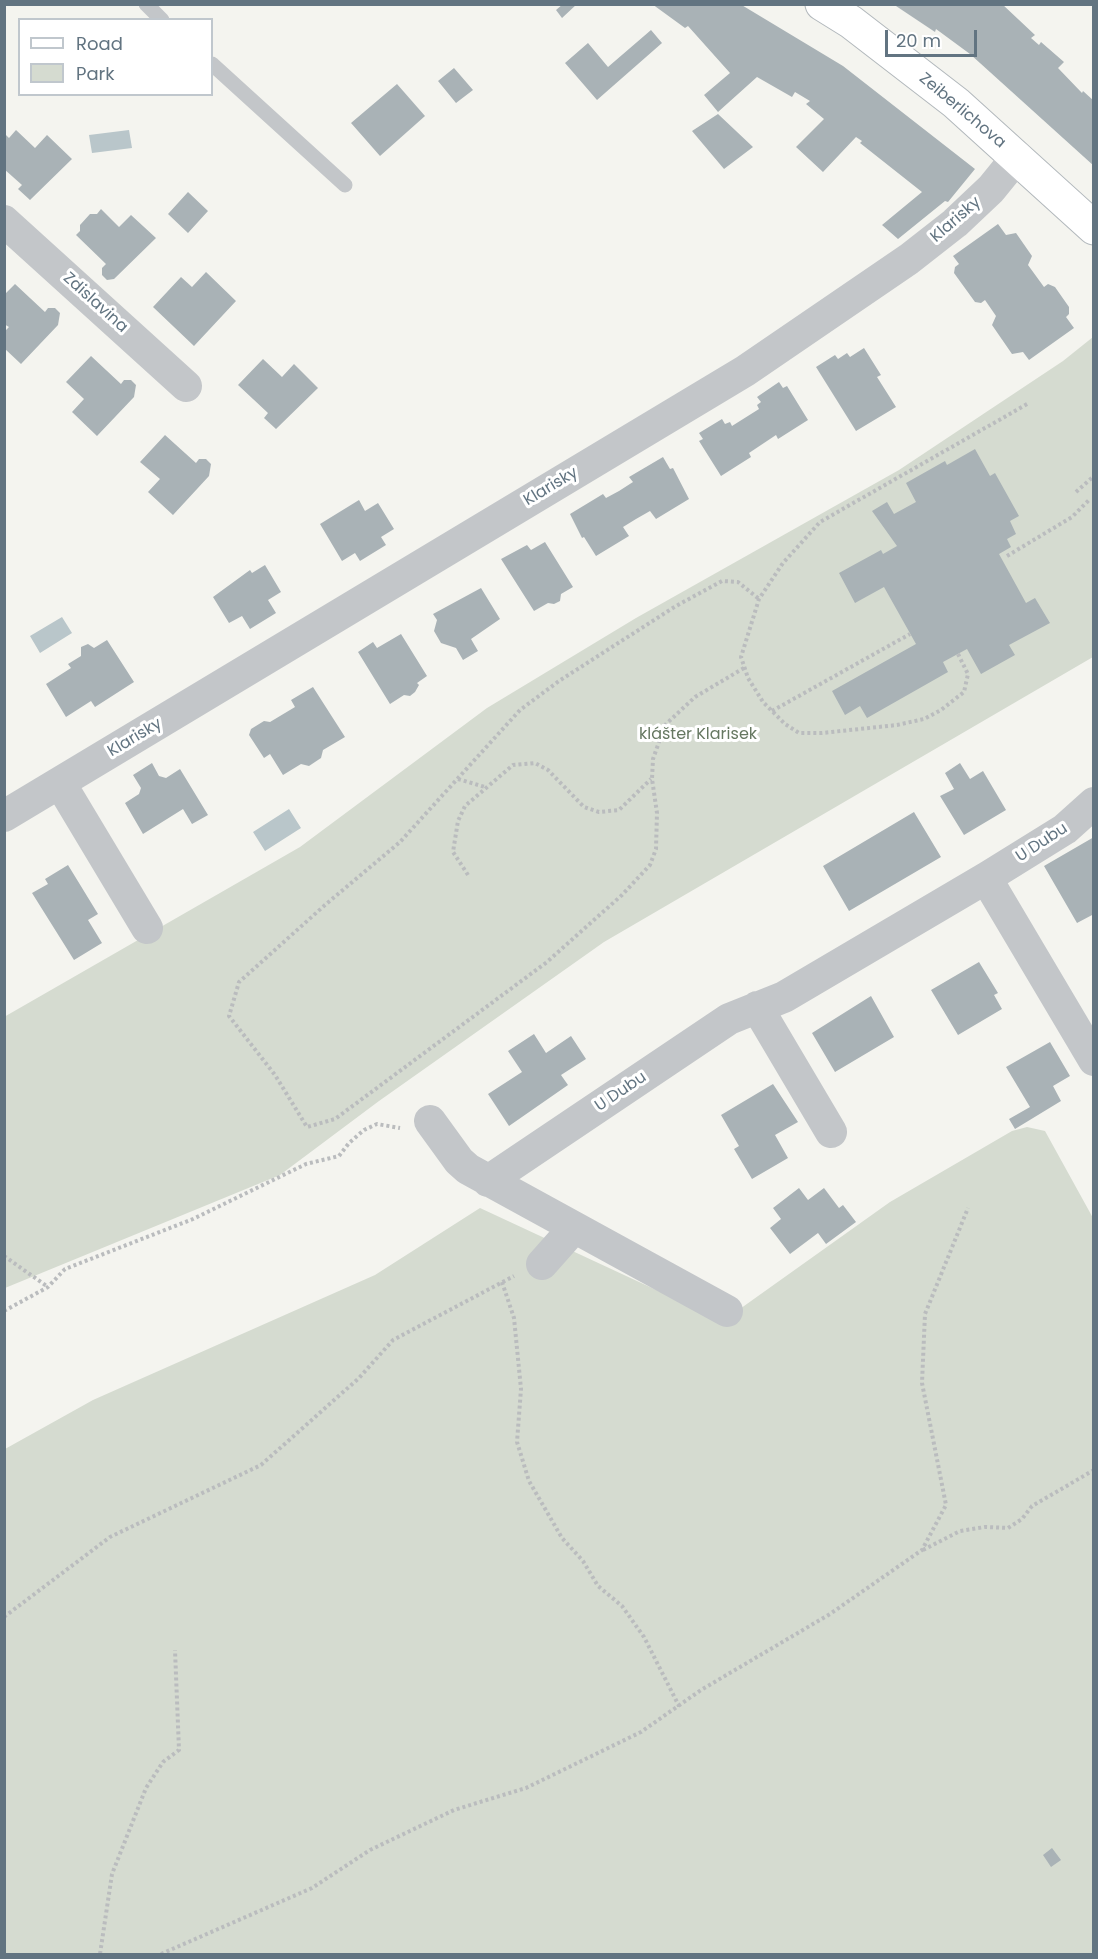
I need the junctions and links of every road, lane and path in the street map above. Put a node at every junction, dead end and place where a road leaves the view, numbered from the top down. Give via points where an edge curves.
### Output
1 (146, 4) edge
2 (822, 4) edge
3 (160, 18) edge
4 (213, 65) edge
5 (1017, 157) junction
6 (345, 185) dead end
7 (4, 221) edge
8 (1094, 228) edge
9 (186, 386) dead end
10 (1029, 403) dead end
11 (1094, 476) edge
12 (1076, 492) dead end
13 (1089, 500) dead end
14 (1006, 556) dead end
15 (759, 599) junction
16 (909, 634) dead end
17 (957, 654) dead end
18 (744, 668) junction
19 (772, 711) junction
20 (652, 778) junction
21 (459, 779) junction
22 (60, 783) junction
23 (486, 787) junction
24 (1094, 803) edge
25 (4, 816) edge
26 (468, 875) dead end
27 (986, 878) junction
28 (147, 928) dead end
29 (757, 1007) junction
30 (1094, 1060) edge
31 (417, 1125) joint
32 (831, 1132) dead end
33 (488, 1181) junction
34 (968, 1208) dead end
35 (573, 1229) junction
36 (4, 1256) edge
37 (542, 1264) joint
38 (502, 1282) junction
39 (48, 1287) junction
40 (4, 1311) edge
41 (727, 1311) dead end
42 (1094, 1470) edge
43 (922, 1550) junction
44 (4, 1617) edge
45 (175, 1650) dead end
46 (679, 1706) junction
47 (100, 1954) edge
48 (161, 1954) edge

1 - 3 lane
2 - 5 street, Zeiberlichova via 956,103
4 - 6 lane
5 - 8 street, Zeiberlichova
5 - 22 street, Klarisky via 991,189 928,245 745,371
7 - 9 street, Zdislavina
10 - 15 path via 820,522 783,563
11 - 12 path
13 - 14 path via 1072,517
15 - 18 path via 741,657
15 - 21 path via 738,582 722,581 676,606 520,710
16 - 19 path
17 - 19 path via 968,674 964,692 924,719 799,733
18 - 19 path
18 - 20 path via 695,697 665,725 653,759
20 - 21 path via 657,813 656,849 650,865 622,895 547,962 335,1119 307,1127 275,1075 229,1016 239,982 400,843
20 - 23 path via 619,810 600,812 584,807 548,770 535,763 513,765
21 - 23 path
22 - 25 street, Klarisky
22 - 28 street
23 - 26 path via 465,806 458,821 453,852
24 - 27 street, U Dubu via 1065,829
27 - 29 street, U Dubu via 784,997
27 - 30 street
29 - 32 street
29 - 33 street, U Dubu via 729,1019
31 - 33 street
31 - 39 path via 377,1124 364,1130 339,1156 306,1164 193,1219 65,1269
33 - 35 street
34 - 43 path via 925,1314 922,1383 946,1505
35 - 37 street
35 - 41 street
36 - 39 path
37 - 38 path via 535,1260
38 - 44 path via 393,1340 359,1378 261,1465 110,1538
38 - 46 path via 514,1318 521,1389 517,1442 529,1481 562,1538 598,1586 622,1606 644,1636
39 - 40 path
42 - 43 path via 1032,1506 1008,1528 960,1531
43 - 46 path via 830,1614
45 - 47 path via 180,1750 164,1762 146,1788 112,1874
46 - 48 path via 641,1732 526,1788 454,1810 370,1850 312,1888

